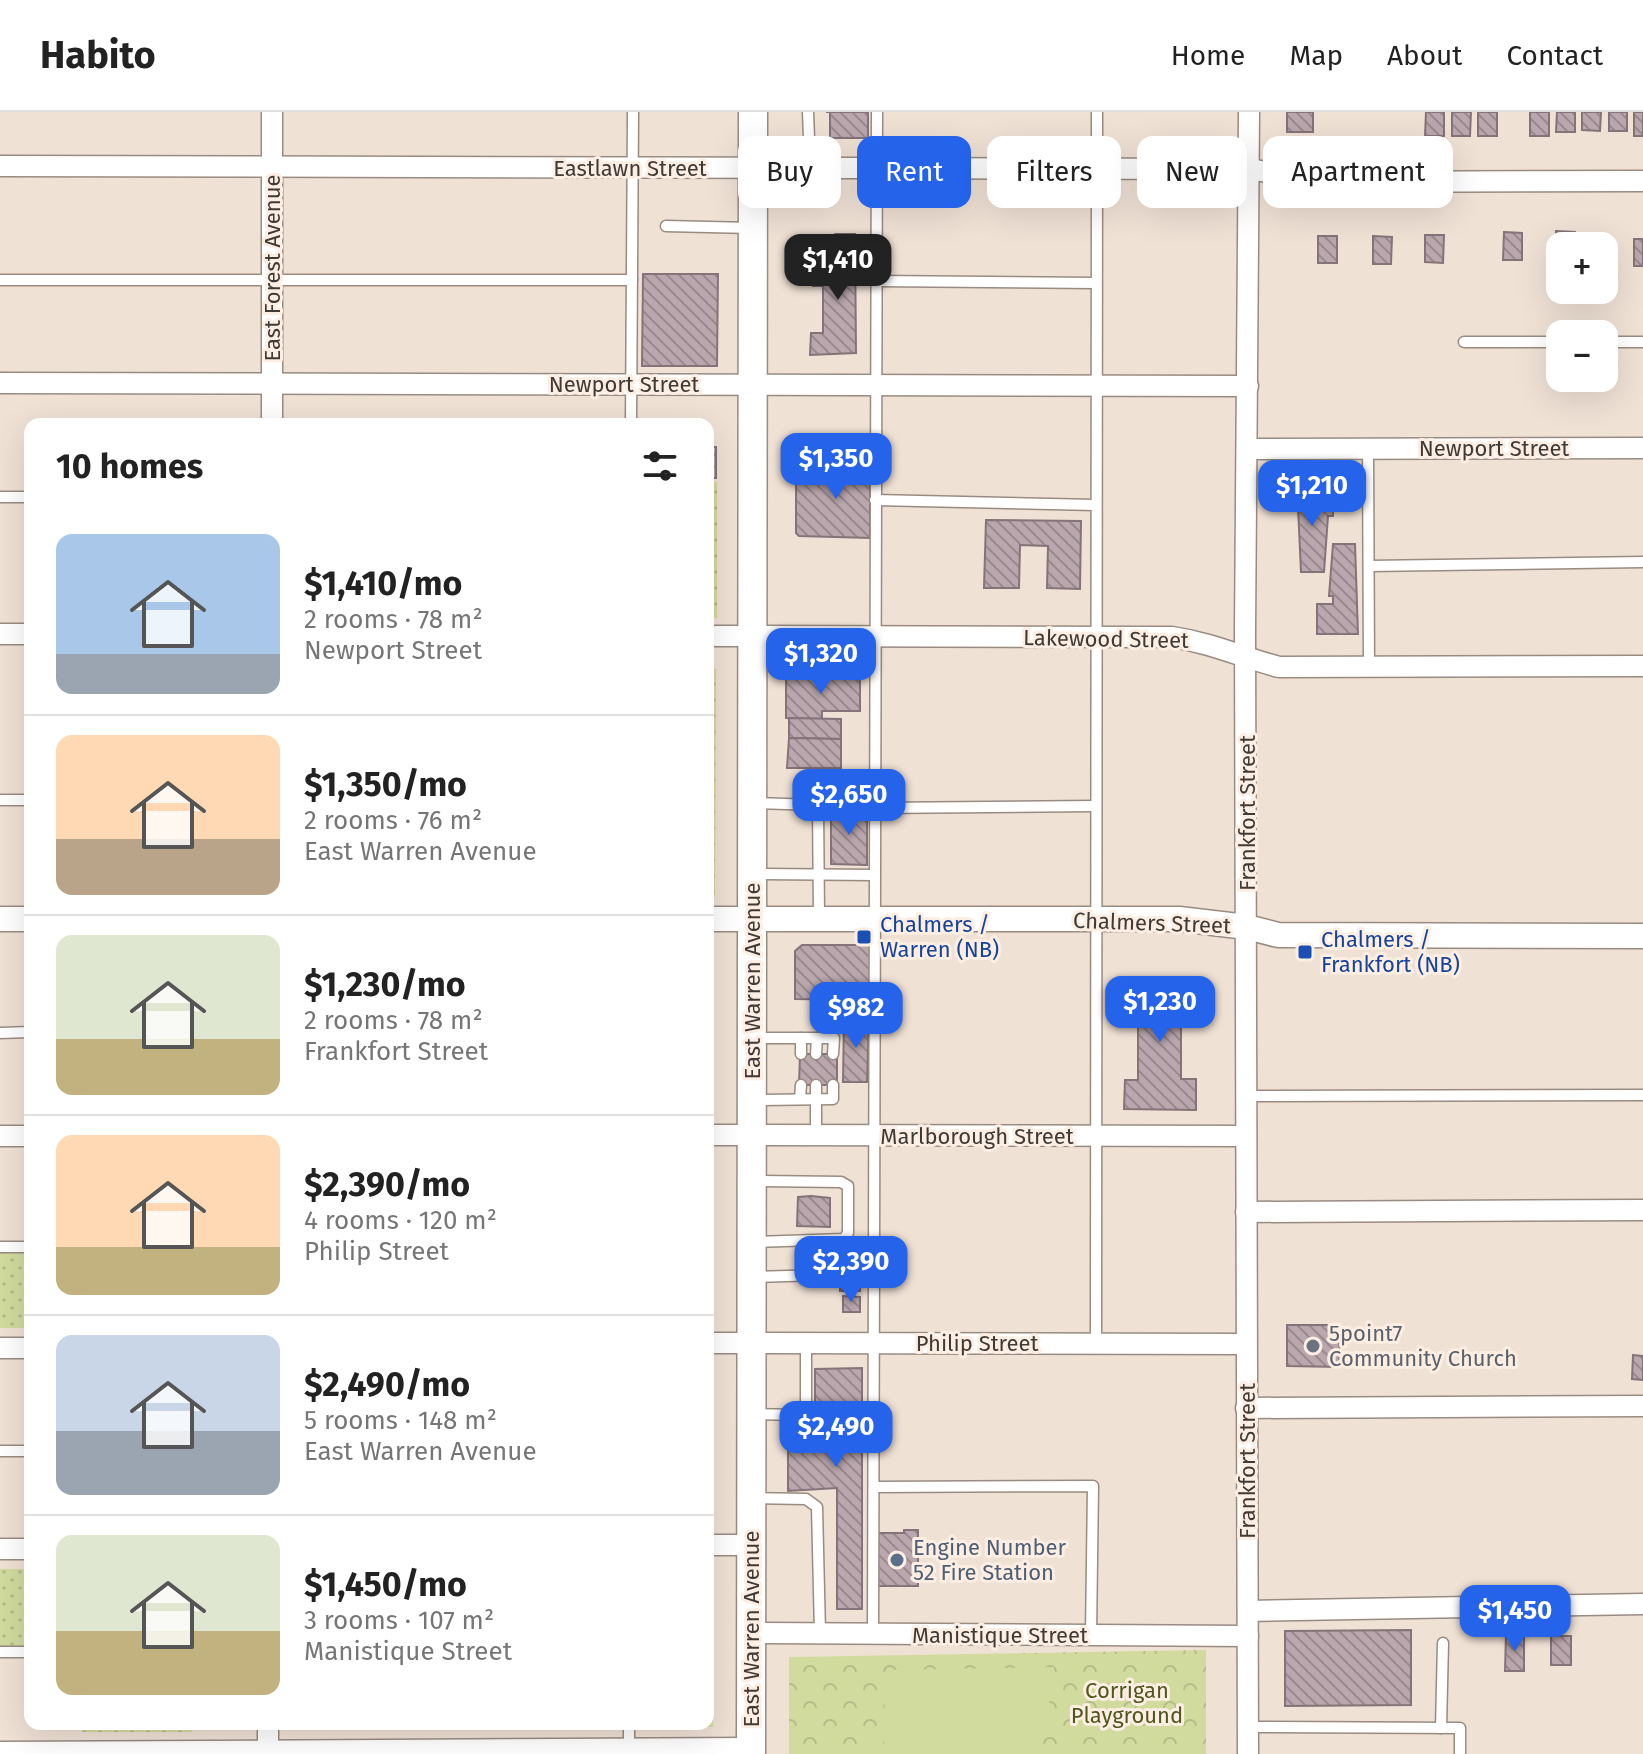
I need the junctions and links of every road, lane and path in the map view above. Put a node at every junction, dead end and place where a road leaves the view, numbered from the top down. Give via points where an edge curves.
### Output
1 (272, 112) edge
2 (633, 112) edge
3 (753, 112) edge
4 (808, 112) edge
5 (877, 112) edge
6 (1097, 112) edge
7 (1249, 112) edge
8 (753, 136) edge
9 (809, 136) edge
10 (877, 136) edge
11 (1097, 136) edge
12 (0, 166) edge
13 (272, 167) junction
14 (634, 168) junction
15 (738, 168) edge
16 (1121, 169) edge
17 (1249, 169) junction
18 (1643, 181) edge
19 (753, 208) edge
20 (876, 208) edge
21 (1097, 208) edge
22 (666, 226) dead end
23 (753, 228) junction
24 (0, 280) edge
25 (632, 280) junction
26 (876, 281) junction
27 (272, 282) junction
28 (1096, 283) junction
29 (1464, 342) dead end
30 (1546, 342) edge
31 (1618, 342) edge
32 (1643, 342) edge
33 (0, 383) edge
34 (272, 384) junction
35 (631, 384) junction
36 (754, 385) junction
37 (875, 385) junction
38 (1095, 386) junction
39 (1248, 386) junction
40 (272, 418) edge
41 (631, 418) edge
42 (1643, 448) edge
43 (1248, 449) junction
44 (1368, 449) junction
45 (0, 497) edge
46 (24, 497) edge
47 (875, 500) junction
48 (1095, 505) junction
49 (1643, 562) edge
50 (1369, 566) junction
51 (0, 634) edge
52 (24, 634) edge
53 (714, 636) edge
54 (753, 636) junction
55 (876, 636) junction
56 (1095, 637) junction
57 (1246, 658) junction
58 (1643, 666) edge
59 (1369, 667) junction
60 (0, 800) edge
61 (24, 800) edge
62 (752, 803) junction
63 (1095, 806) junction
64 (875, 808) junction
65 (753, 874) junction
66 (818, 874) junction
67 (874, 875) junction
68 (0, 919) edge
69 (24, 919) edge
70 (714, 919) edge
71 (752, 919) junction
72 (820, 919) junction
73 (874, 919) junction
74 (1094, 919) junction
75 (1247, 927) junction
76 (1643, 936) edge
77 (24, 1032) edge
78 (0, 1033) edge
79 (752, 1038) junction
80 (801, 1038) junction
81 (817, 1038) junction
82 (801, 1054) dead end
83 (816, 1054) dead end
84 (833, 1054) dead end
85 (801, 1085) dead end
86 (816, 1085) dead end
87 (833, 1085) dead end
88 (1643, 1095) edge
89 (1246, 1096) junction
90 (800, 1099) junction
91 (816, 1099) junction
92 (752, 1100) junction
93 (714, 1135) edge
94 (752, 1135) junction
95 (0, 1136) edge
96 (24, 1136) edge
97 (816, 1136) junction
98 (875, 1136) junction
99 (1099, 1136) junction
100 (1246, 1136) junction
101 (752, 1180) junction
102 (1643, 1210) edge
103 (1246, 1212) junction
104 (752, 1242) junction
105 (0, 1247) edge
106 (24, 1247) edge
107 (820, 1275) dead end
108 (752, 1277) junction
109 (714, 1343) edge
110 (751, 1343) junction
111 (806, 1343) junction
112 (875, 1343) junction
113 (1096, 1344) junction
114 (1246, 1344) junction
115 (0, 1348) edge
116 (24, 1348) edge
117 (1643, 1406) edge
118 (1246, 1408) junction
119 (752, 1414) junction
120 (0, 1451) edge
121 (24, 1451) edge
122 (874, 1487) junction
123 (751, 1498) junction
124 (714, 1545) edge
125 (751, 1545) junction
126 (0, 1549) edge
127 (24, 1549) edge
128 (1643, 1604) edge
129 (1248, 1611) junction
130 (751, 1633) junction
131 (820, 1633) junction
132 (873, 1634) junction
133 (1091, 1635) junction
134 (1248, 1636) junction
135 (1443, 1643) dead end
136 (0, 1652) edge
137 (24, 1652) edge
138 (1248, 1727) junction
139 (1441, 1728) junction
140 (268, 1730) edge
141 (629, 1730) edge
142 (629, 1751) edge
143 (680, 1751) edge
144 (751, 1751) edge
145 (0, 1752) edge
146 (268, 1752) edge
147 (1248, 1754) edge
148 (1460, 1754) edge

1 - 13 street, East Forest Avenue
2 - 14 lane
3 - 8 main road, East Warren Avenue
4 - 9 lane
5 - 10 lane
6 - 11 lane
7 - 17 street, Frankfort Street
12 - 13 street, Eastlawn Street
13 - 14 street, Eastlawn Street
13 - 27 street, East Forest Avenue
14 - 15 street, Eastlawn Street
14 - 25 lane
16 - 17 street, Eastlawn Street
17 - 18 street, Eastlawn Street via 1325,182
17 - 39 street, Frankfort Street
19 - 23 main road, East Warren Avenue
20 - 26 lane
21 - 28 lane
22 - 23 lane
23 - 36 main road, East Warren Avenue
24 - 27 lane
25 - 27 lane
25 - 35 lane
26 - 28 lane
26 - 37 lane
27 - 34 street, East Forest Avenue
28 - 38 lane
29 - 30 lane
31 - 32 lane
33 - 34 street, Newport Street
34 - 35 street, Newport Street
34 - 40 street, East Forest Avenue
35 - 36 street, Newport Street
35 - 41 lane
36 - 37 street, Newport Street
36 - 54 main road, East Warren Avenue
37 - 38 street, Newport Street
37 - 47 lane
38 - 39 street, Newport Street
38 - 48 lane
39 - 43 street, Frankfort Street
42 - 44 street, Newport Street
43 - 44 street, Newport Street
43 - 57 street, Frankfort Street
44 - 50 lane
45 - 46 lane
47 - 48 lane
47 - 55 lane
48 - 56 lane
49 - 50 lane
50 - 59 lane
51 - 52 street
53 - 54 street, Lakewood Street
54 - 55 street, Lakewood Street
54 - 62 main road, East Warren Avenue
55 - 56 street, Lakewood Street
55 - 64 lane
56 - 57 street, Lakewood Street via 1172,637 1214,643
56 - 63 lane
57 - 59 street, Lakewood Street via 1279,667
57 - 75 street, Frankfort Street
58 - 59 street, Lakewood Street
60 - 61 lane
62 - 65 main road, East Warren Avenue
62 - 66 lane via 818,805
63 - 64 lane
63 - 74 lane
64 - 67 lane
65 - 66 lane
65 - 71 main road, East Warren Avenue
66 - 67 lane
66 - 72 lane
67 - 73 lane
68 - 69 street
70 - 71 street, Chalmers Street
71 - 72 street, Chalmers Street
71 - 79 main road, East Warren Avenue
72 - 73 street, Chalmers Street
73 - 74 street, Chalmers Street
73 - 98 lane
74 - 75 street, Chalmers Street via 1179,919
74 - 99 lane
75 - 76 street, Chalmers Street via 1278,935
75 - 89 street, Frankfort Street
77 - 78 lane
79 - 80 lane
79 - 92 main road, East Warren Avenue
80 - 81 lane
80 - 82 lane
81 - 83 lane
81 - 84 lane via 834,1038
85 - 90 lane
86 - 91 lane
87 - 91 lane via 833,1099
88 - 89 lane
89 - 100 street, Frankfort Street
90 - 91 lane
90 - 92 lane
91 - 97 lane
92 - 94 main road, East Warren Avenue
93 - 94 street, Marlborough Street
94 - 97 street, Marlborough Street
94 - 101 main road, East Warren Avenue
95 - 96 street
97 - 98 street, Marlborough Street
98 - 99 street, Marlborough Street
98 - 112 lane
99 - 100 street, Marlborough Street
99 - 113 lane
100 - 103 street, Frankfort Street
101 - 104 main road, East Warren Avenue
101 - 104 lane via 848,1186 844,1239
102 - 103 street
103 - 114 street, Frankfort Street
104 - 108 main road, East Warren Avenue
105 - 106 lane
107 - 108 lane
108 - 110 main road, East Warren Avenue
109 - 110 street, Philip Street
110 - 111 street, Philip Street
110 - 119 main road, East Warren Avenue
111 - 112 street, Philip Street
111 - 119 lane via 803,1415
112 - 113 street, Philip Street
112 - 122 lane
113 - 114 street, Philip Street
114 - 118 street, Frankfort Street
115 - 116 street
117 - 118 street
118 - 129 street, Frankfort Street
119 - 123 main road, East Warren Avenue
120 - 121 lane
122 - 132 lane
122 - 133 lane via 1093,1486
123 - 125 main road, East Warren Avenue
123 - 131 lane via 806,1499 817,1507
124 - 125 street
125 - 130 main road, East Warren Avenue
126 - 127 street
128 - 129 street
129 - 134 street, Frankfort Street
130 - 131 street, Manistique Street
130 - 144 main road, East Warren Avenue
131 - 132 street, Manistique Street
132 - 133 street, Manistique Street
133 - 134 street, Manistique Street
134 - 138 street, Frankfort Street
135 - 139 lane
136 - 137 lane
138 - 139 lane
138 - 147 street, Frankfort Street
139 - 148 lane via 1460,1728
140 - 146 street
141 - 142 lane
142 - 143 street
142 - 146 street
143 - 144 street
145 - 146 street

